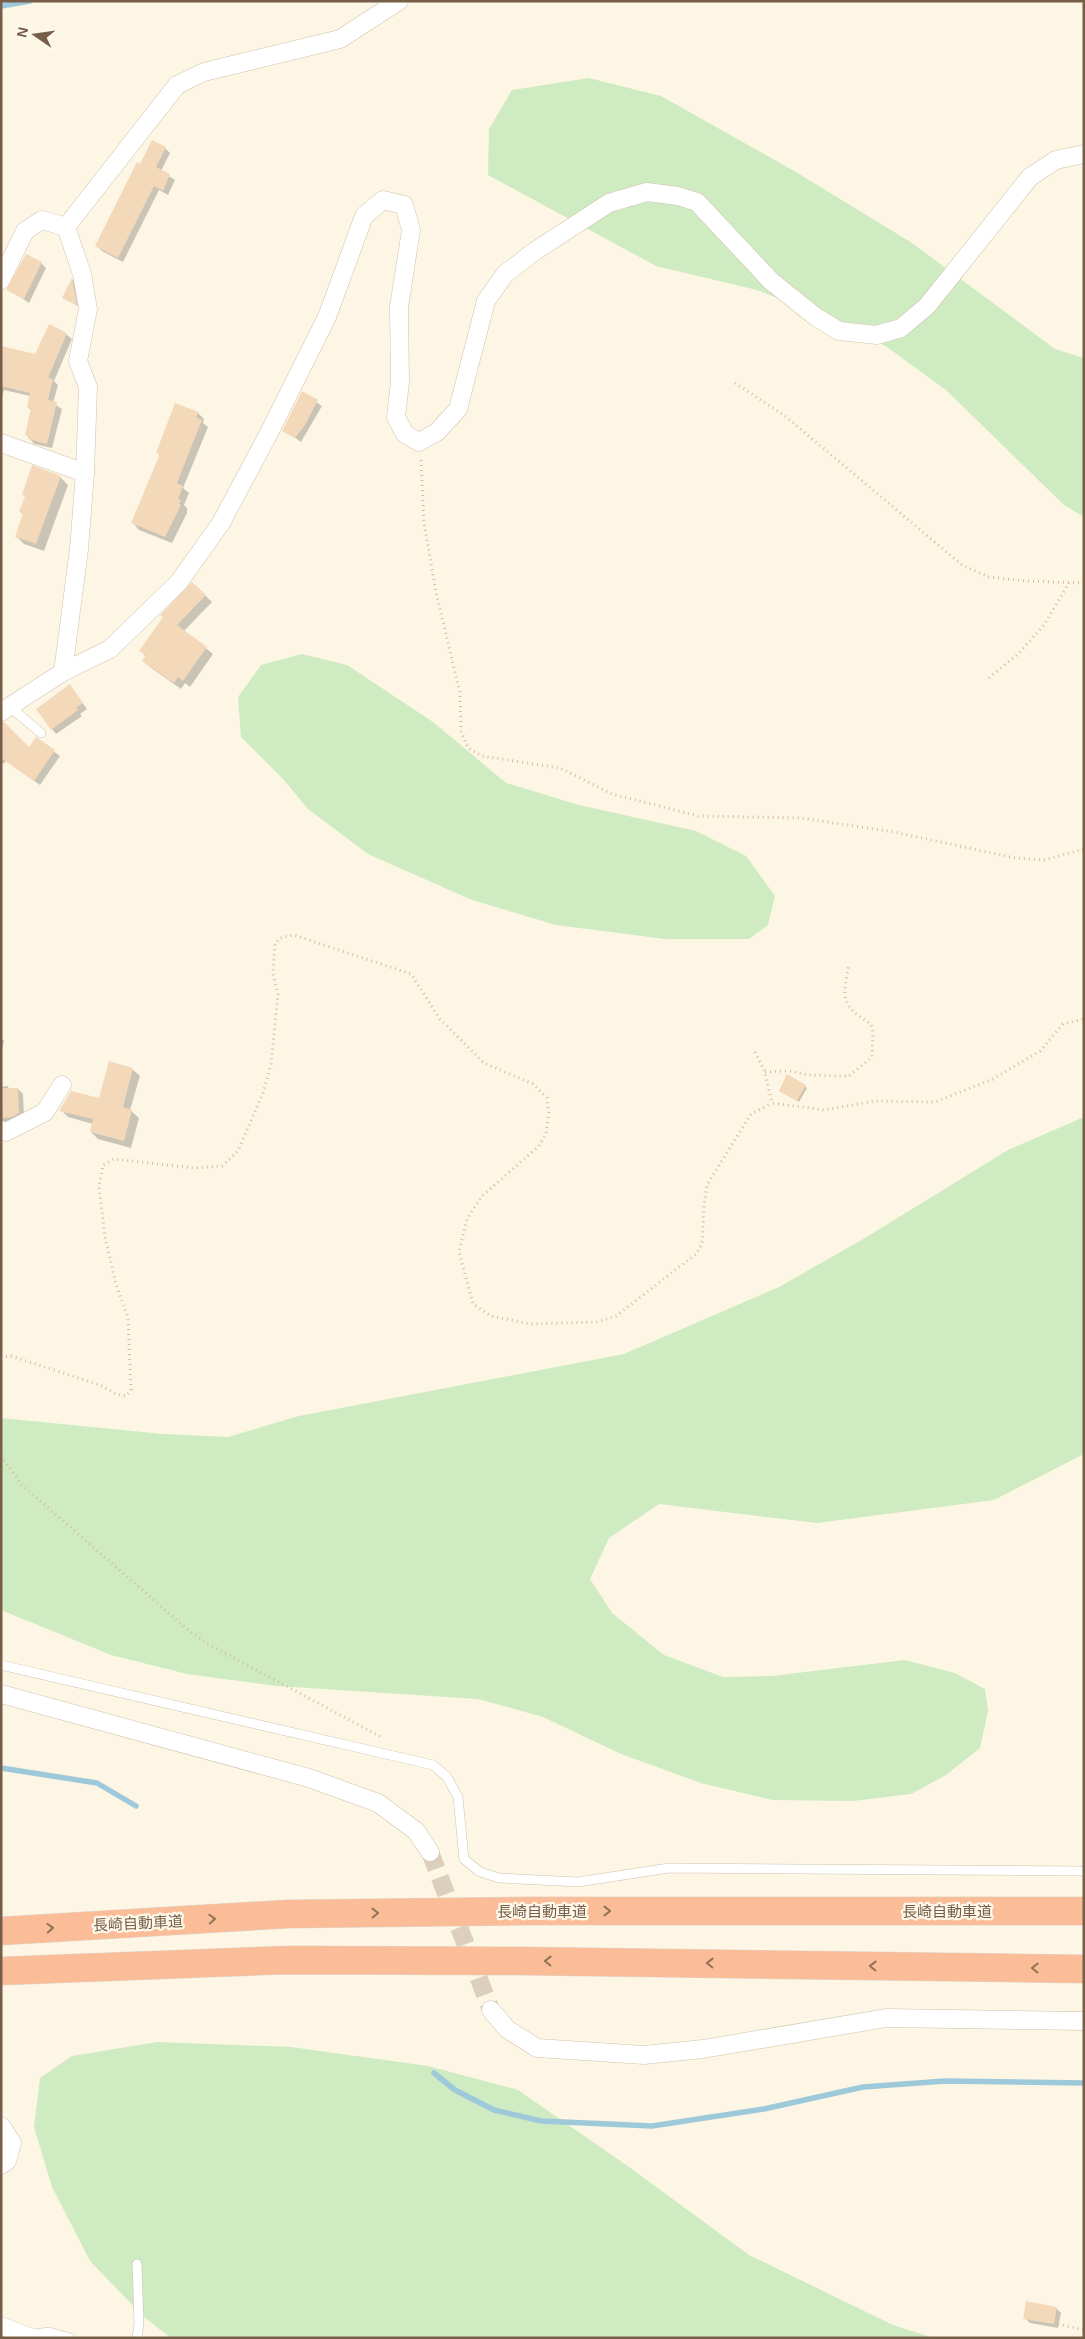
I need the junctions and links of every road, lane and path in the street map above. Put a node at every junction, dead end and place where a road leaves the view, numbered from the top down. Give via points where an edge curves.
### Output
1 (399, 1) edge
2 (1084, 154) edge
3 (66, 227) junction
4 (1, 280) edge
5 (735, 383) dead end
6 (419, 442) junction
7 (2, 446) edge
8 (84, 473) junction
9 (1069, 583) junction
10 (1084, 583) edge
11 (63, 672) junction
12 (989, 678) dead end
13 (6, 709) edge
14 (41, 733) dead end
15 (1084, 849) edge
16 (849, 965) dead end
17 (1084, 1019) edge
18 (755, 1052) dead end
19 (765, 1072) junction
20 (62, 1085) dead end
21 (772, 1103) junction
22 (1, 1130) edge
23 (1, 1357) edge
24 (1, 1456) edge
25 (1, 1666) edge
26 (1, 1694) edge
27 (390, 1742) dead end
28 (430, 1852) tunnel mouth
29 (1084, 1871) edge
30 (1084, 1911) edge
31 (1, 1931) edge
32 (1084, 1969) edge
33 (1, 1971) edge
34 (491, 2010) tunnel mouth
35 (1084, 2021) edge
36 (1, 2126) edge
37 (1, 2165) edge
38 (137, 2264) dead end
39 (1058, 2324) dead end
40 (1, 2326) edge
41 (1084, 2330) edge
42 (30, 2336) edge
43 (70, 2338) edge
44 (138, 2338) edge

1 - 3 street via 340,39 204,72 177,85
2 - 6 street via 1056,160 1030,177 927,306 901,328 877,335 839,331 816,317 771,281 697,202 647,192 609,204 535,250 504,274 486,301 458,409 437,432
3 - 4 street via 42,220 25,231
3 - 8 street via 82,274 88,309 78,361 88,387
5 - 9 path via 785,416 962,564 989,577
6 - 11 street via 405,434 396,417 400,382 399,307 412,230 404,205 383,200 364,216 327,317 221,523 179,582 110,649
6 - 15 path via 424,523 436,592 460,693 461,731 468,748 482,756 560,768 612,794 698,816 800,818 894,832 1015,858 1045,860
7 - 8 street
8 - 11 street via 79,549
9 - 10 path
9 - 12 path via 1044,625 1018,654
11 - 13 street
13 - 14 lane
16 - 19 path via 844,989 853,1013 871,1024 872,1056 849,1076
17 - 21 path via 1063,1024 1040,1051 994,1079 935,1102 875,1101 824,1110
18 - 19 path
19 - 21 path
20 - 22 street via 45,1112 6,1132
21 - 23 path via 751,1114 708,1185 702,1244 696,1254 616,1316 597,1322 530,1324 491,1316 473,1304 464,1278 459,1252 467,1219 482,1196 539,1146 546,1134 547,1098 533,1084 484,1063 440,1019 411,974 294,935 280,938 273,956 278,994 271,1064 263,1093 238,1151 222,1166 194,1168 114,1158 104,1165 99,1186 105,1237 128,1318 131,1390 126,1396 116,1394 100,1385 11,1356
24 - 27 path via 22,1485 187,1629 208,1644
25 - 29 lane via 433,1765 446,1777 458,1797 464,1859 480,1872 499,1878 578,1882 669,1868
26 - 28 street via 309,1778 378,1803 416,1831
31 -> 30 highway, 長崎自動車道 via 288,1914
32 -> 33 highway via 522,1960 289,1960
34 - 35 street via 507,2029 537,2048 644,2055 703,2049 886,2018
36 - 37 street via 12,2143 7,2161
38 - 44 lane
39 - 41 path
40 - 42 street
42 - 43 lane via 49,2332

